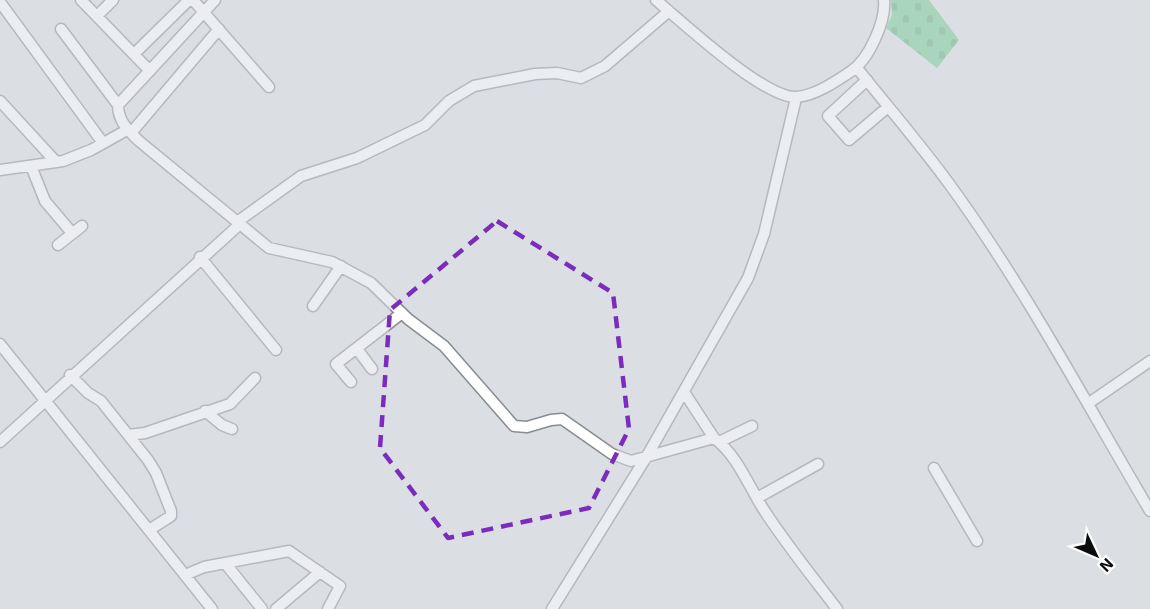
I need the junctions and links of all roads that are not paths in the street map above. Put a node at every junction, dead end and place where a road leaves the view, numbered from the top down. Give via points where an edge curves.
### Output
1 (81, 0) edge
2 (113, 0) edge
3 (191, 0) edge
4 (214, 0) edge
5 (656, 0) edge
6 (884, 0) edge
7 (0, 2) edge
8 (205, 10) junction
9 (669, 11) junction
10 (97, 16) junction
11 (61, 29) dead end
12 (219, 29) junction
13 (134, 54) junction
14 (857, 68) junction
15 (150, 70) junction
16 (867, 81) junction
17 (269, 87) dead end
18 (796, 98) junction
19 (0, 101) edge
20 (118, 105) junction
21 (888, 106) junction
22 (129, 131) junction
23 (103, 143) junction
24 (56, 162) junction
25 (31, 166) junction
26 (0, 170) edge
27 (238, 223) junction
28 (82, 226) dead end
29 (72, 233) junction
30 (58, 245) dead end
31 (200, 257) junction
32 (341, 266) junction
33 (313, 306) dead end
34 (402, 313) junction
35 (0, 344) edge
36 (357, 349) junction
37 (276, 350) dead end
38 (1150, 361) edge
39 (372, 369) dead end
40 (70, 375) junction
41 (255, 378) dead end
42 (351, 382) dead end
43 (684, 392) junction
44 (44, 399) junction
45 (1089, 403) junction
46 (205, 411) junction
47 (752, 426) dead end
48 (232, 429) dead end
49 (128, 435) junction
50 (717, 440) junction
51 (0, 442) edge
52 (647, 456) junction
53 (818, 464) dead end
54 (934, 468) dead end
55 (757, 498) junction
56 (1150, 511) edge
57 (149, 530) junction
58 (977, 541) dead end
59 (225, 563) junction
60 (320, 572) junction
61 (185, 575) junction
62 (212, 609) edge
63 (262, 609) edge
64 (276, 609) edge
65 (328, 609) edge
66 (552, 609) edge
67 (837, 609) edge

1 - 10 street
2 - 10 street
3 - 8 street
3 - 13 street
4 - 8 street
5 - 9 street
6 - 14 street via 881,26
7 - 23 street
8 - 12 street
8 - 15 street
9 - 18 street via 760,84
9 - 27 street via 605,66 582,78 535,74 474,86 449,101 425,125 357,158 301,176
10 - 13 street
11 - 20 street
12 - 17 street
12 - 22 street
13 - 15 street
14 - 16 street
14 - 18 street
15 - 20 street
16 - 21 street
16 - 21 street via 828,116 849,140
18 - 43 street via 756,258 736,303
19 - 24 street
20 - 22 street via 118,114
21 - 45 street via 950,185
22 - 23 street
22 - 27 street
23 - 24 street
24 - 25 street
25 - 26 street
25 - 29 street via 45,201
27 - 31 street
27 - 32 street via 270,248
28 - 29 street
29 - 30 street
31 - 37 street
31 - 40 street
32 - 33 street
32 - 34 street via 371,283
34 - 36 street
34 - 52 street via 444,346 514,426 527,428 562,419 622,459 631,461
35 - 44 street
36 - 39 street
36 - 42 street via 336,364
38 - 45 street
40 - 44 street
40 - 49 street via 101,401
41 - 46 street via 230,404
43 - 50 street
43 - 52 street
44 - 51 street
44 - 57 street
45 - 56 street
46 - 48 street
46 - 49 street via 145,433
47 - 50 street
49 - 57 street via 156,473 171,511 171,516
50 - 52 street
50 - 55 street
52 - 66 street
53 - 55 street
54 - 58 street
55 - 67 street via 805,570
57 - 61 street
59 - 60 street via 289,551
59 - 61 street
59 - 63 street
60 - 64 street
60 - 65 street via 340,586
61 - 62 street

